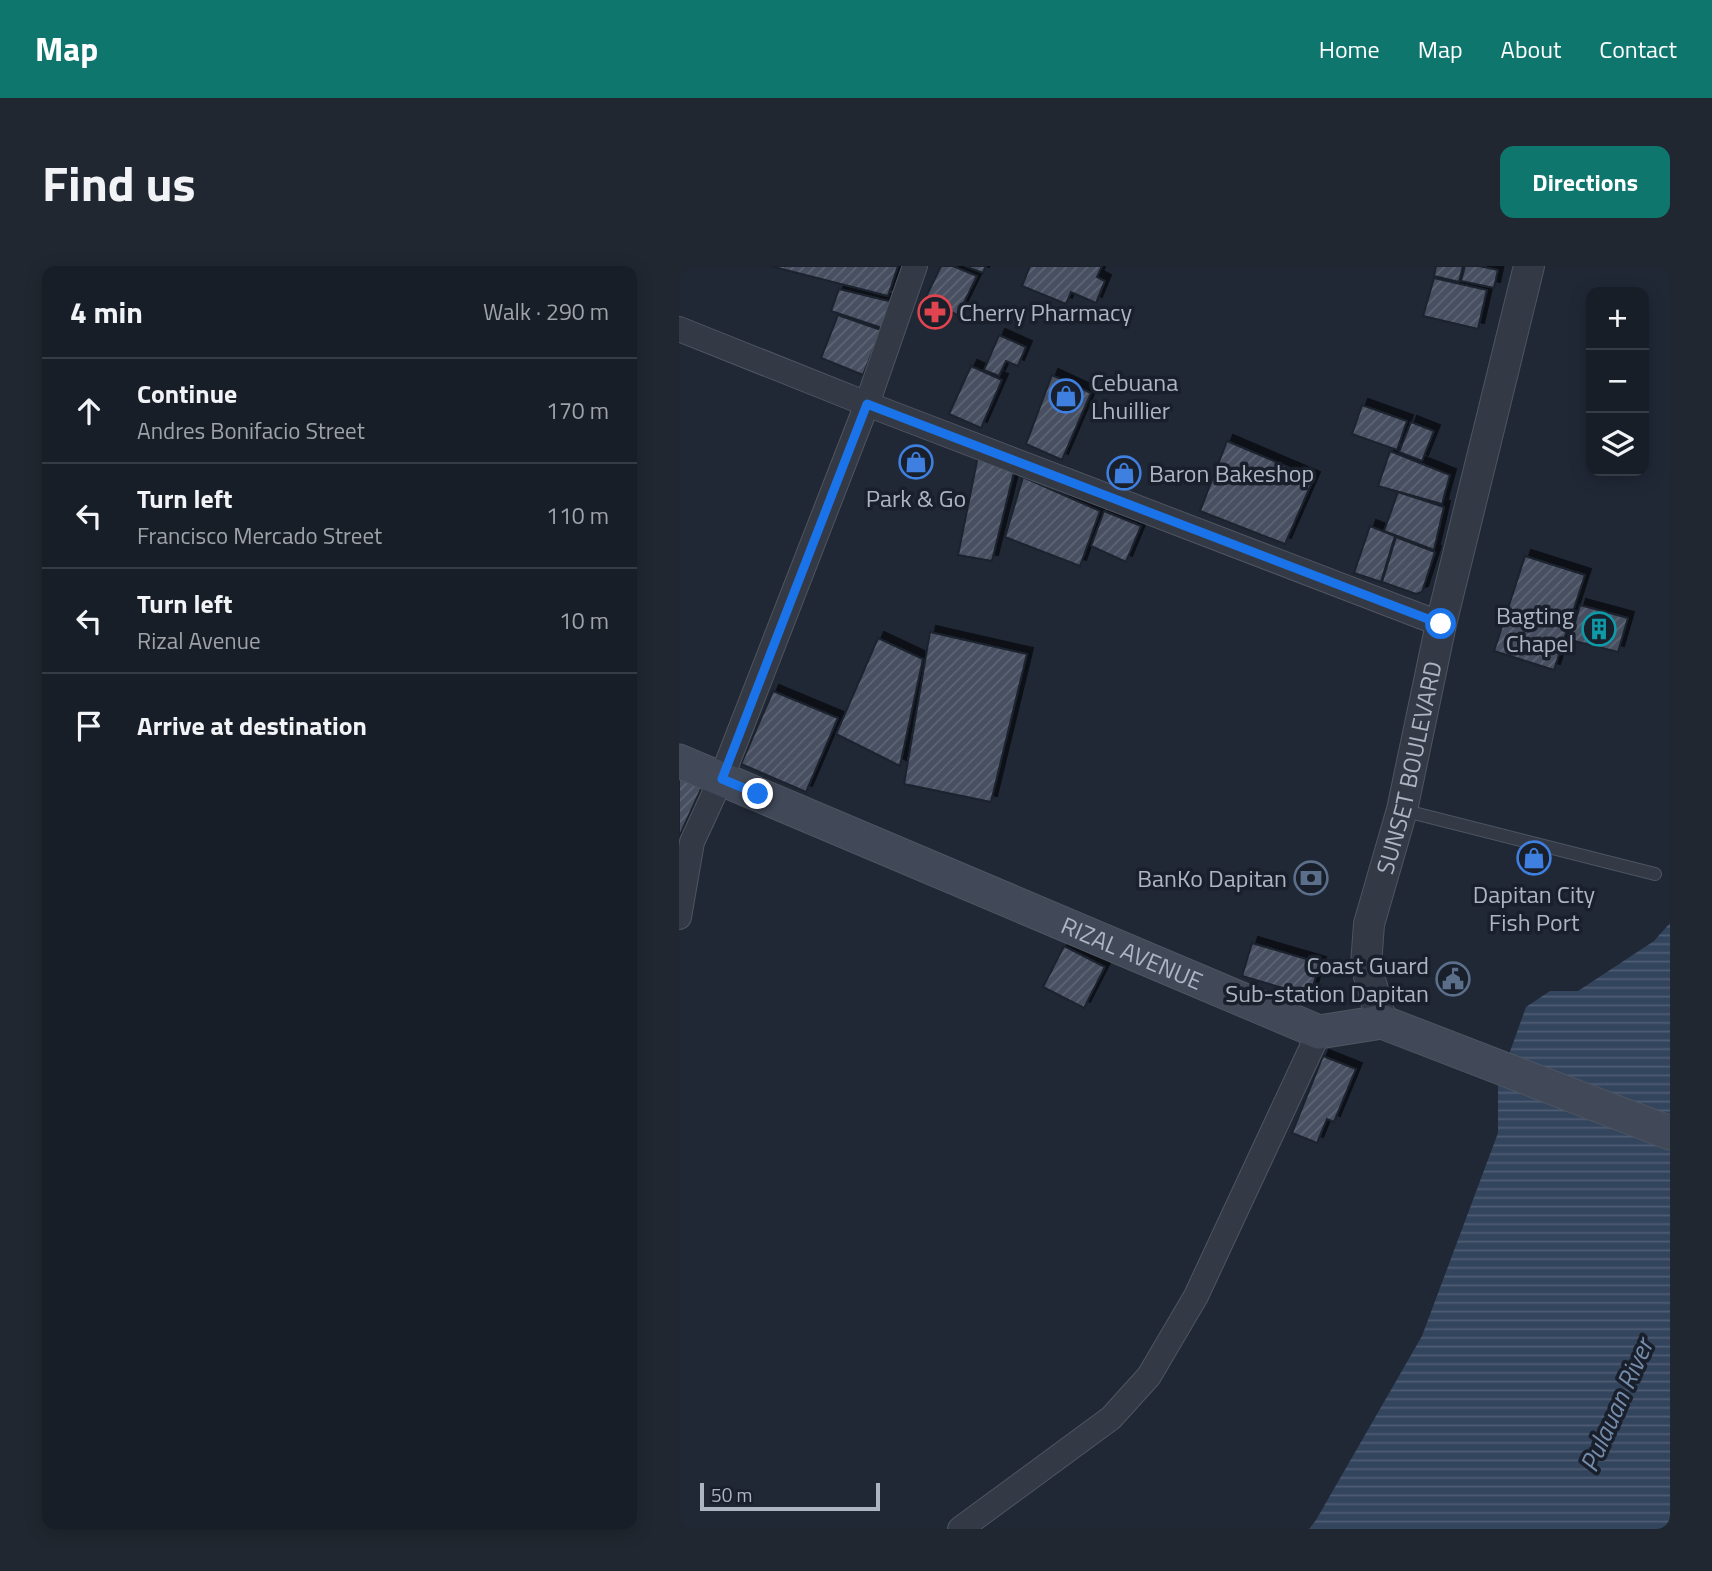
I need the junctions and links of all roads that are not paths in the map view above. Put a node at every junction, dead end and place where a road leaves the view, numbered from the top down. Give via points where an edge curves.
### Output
1 (915, 266) edge
2 (1529, 266) edge
3 (679, 330) edge
4 (867, 404) junction
5 (1441, 624) junction
6 (679, 761) edge
7 (722, 779) junction
8 (1402, 810) junction
9 (1655, 874) dead end
10 (679, 918) edge
11 (1382, 1022) junction
12 (1319, 1032) junction
13 (1670, 1133) edge
14 (960, 1529) edge

1 - 4 street
2 - 5 street, SUNSET BOULEVARD
3 - 4 street
4 - 5 street
4 - 7 street
5 - 8 street, SUNSET BOULEVARD
6 - 7 main road, RIZAL AVENUE
7 - 10 street via 692,842
7 - 12 main road, RIZAL AVENUE
8 - 9 lane
8 - 11 street, SUNSET BOULEVARD via 1369,923 1366,965
11 - 12 main road
11 - 13 main road
12 - 14 street via 1196,1296 1149,1376 1111,1418

